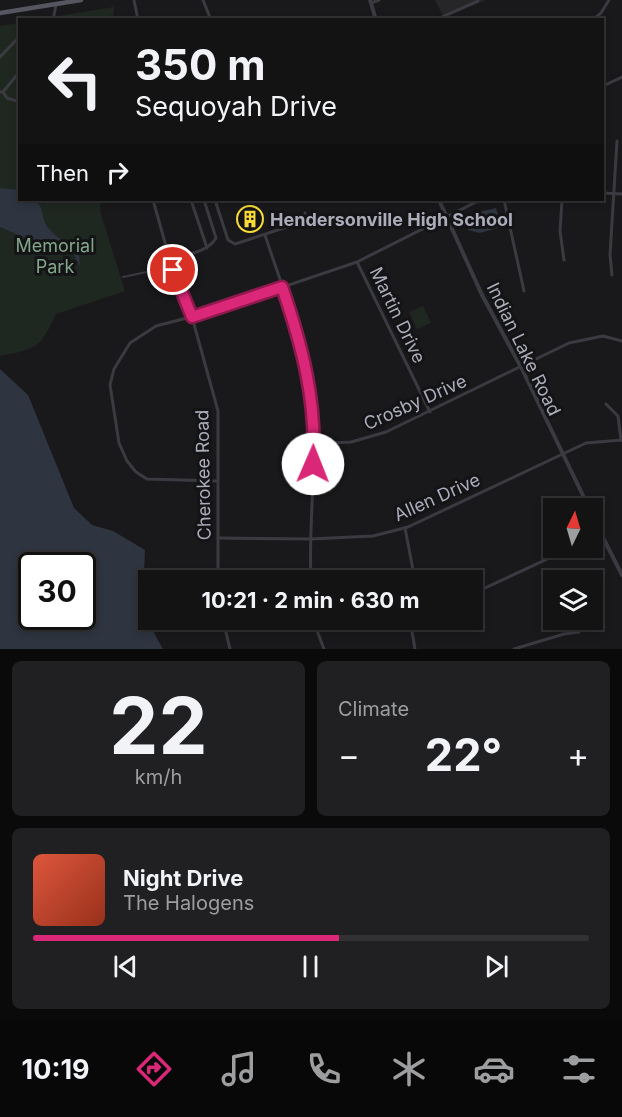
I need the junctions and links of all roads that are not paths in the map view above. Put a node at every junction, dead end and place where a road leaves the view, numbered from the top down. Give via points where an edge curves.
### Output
1 (81, 0) edge
2 (134, 0) edge
3 (202, 0) edge
4 (379, 0) edge
5 (609, 0) edge
6 (478, 1) edge
7 (371, 2) edge
8 (56, 6) junction
9 (0, 13) edge
10 (54, 18) edge
11 (138, 18) edge
12 (210, 18) edge
13 (375, 18) edge
14 (440, 18) edge
15 (595, 18) edge
16 (18, 38) edge
17 (0, 57) edge
18 (18, 73) edge
19 (622, 77) edge
20 (604, 86) edge
21 (2, 92) edge
22 (18, 101) edge
23 (617, 141) dead end
24 (604, 193) edge
25 (614, 193) junction
26 (622, 194) edge
27 (153, 201) edge
28 (191, 201) edge
29 (204, 201) edge
30 (215, 201) edge
31 (439, 201) edge
32 (478, 201) edge
33 (504, 201) edge
34 (562, 201) edge
35 (305, 213) dead end
36 (446, 215) junction
37 (265, 235) junction
38 (207, 248) junction
39 (170, 259) junction
40 (564, 260) dead end
41 (357, 262) junction
42 (170, 267) dead end
43 (612, 275) dead end
44 (123, 277) dead end
45 (282, 287) junction
46 (524, 291) dead end
47 (192, 317) junction
48 (622, 341) edge
49 (521, 367) junction
50 (606, 404) dead end
51 (430, 412) junction
52 (621, 440) edge
53 (315, 444) junction
54 (561, 455) junction
55 (216, 481) junction
56 (584, 498) edge
57 (405, 528) junction
58 (603, 535) edge
59 (218, 538) junction
60 (311, 539) junction
61 (549, 558) edge
62 (218, 570) edge
63 (311, 570) edge
64 (413, 570) edge
65 (622, 575) edge
66 (483, 589) edge
67 (225, 630) edge
68 (317, 630) edge
69 (412, 630) edge
70 (579, 632) dead end
71 (531, 643) junction
72 (230, 649) edge
73 (324, 649) edge
74 (415, 649) edge
75 (514, 649) edge
76 (533, 649) edge

1 - 8 main road
2 - 11 street
3 - 12 street
4 - 7 street
5 - 15 street
6 - 14 street
7 - 13 street
8 - 9 main road
8 - 10 street
16 - 17 street
18 - 21 street
19 - 20 street
21 - 22 street
23 - 25 street
24 - 25 street
25 - 26 street
25 - 43 street
27 - 39 street, Cherokee Road
28 - 38 street
29 - 38 street via 216,238
30 - 37 street via 228,240 235,244
31 - 36 street, Indian Lake Road
32 - 36 street
33 - 46 street
34 - 40 street
35 - 37 street via 302,222
36 - 41 street
36 - 49 street, Indian Lake Road via 481,294
37 - 45 street
38 - 39 street
39 - 47 street, Cherokee Road
41 - 45 street
41 - 51 street, Martin Drive
42 - 44 street
45 - 47 street
45 - 53 street via 308,374
47 - 55 street, Cherokee Road via 218,411
47 - 55 street via 156,326 136,337 124,351 110,385 122,451 136,472 160,481
48 - 49 street, Crosby Drive via 603,336 569,343
49 - 51 street, Crosby Drive
49 - 54 street, Indian Lake Road
50 - 52 street via 618,416
51 - 53 street, Crosby Drive via 368,439
52 - 54 street, Allen Drive via 586,443
53 - 60 street
54 - 56 street, Indian Lake Road
54 - 57 street, Allen Drive
55 - 59 street, Cherokee Road
57 - 60 street, Allen Drive via 373,536
57 - 64 street
58 - 65 street
59 - 60 street, Allen Drive
59 - 62 street, Cherokee Road
60 - 63 street
61 - 66 street
67 - 72 street
68 - 73 street
69 - 74 street
70 - 71 street
71 - 75 street
71 - 76 street

